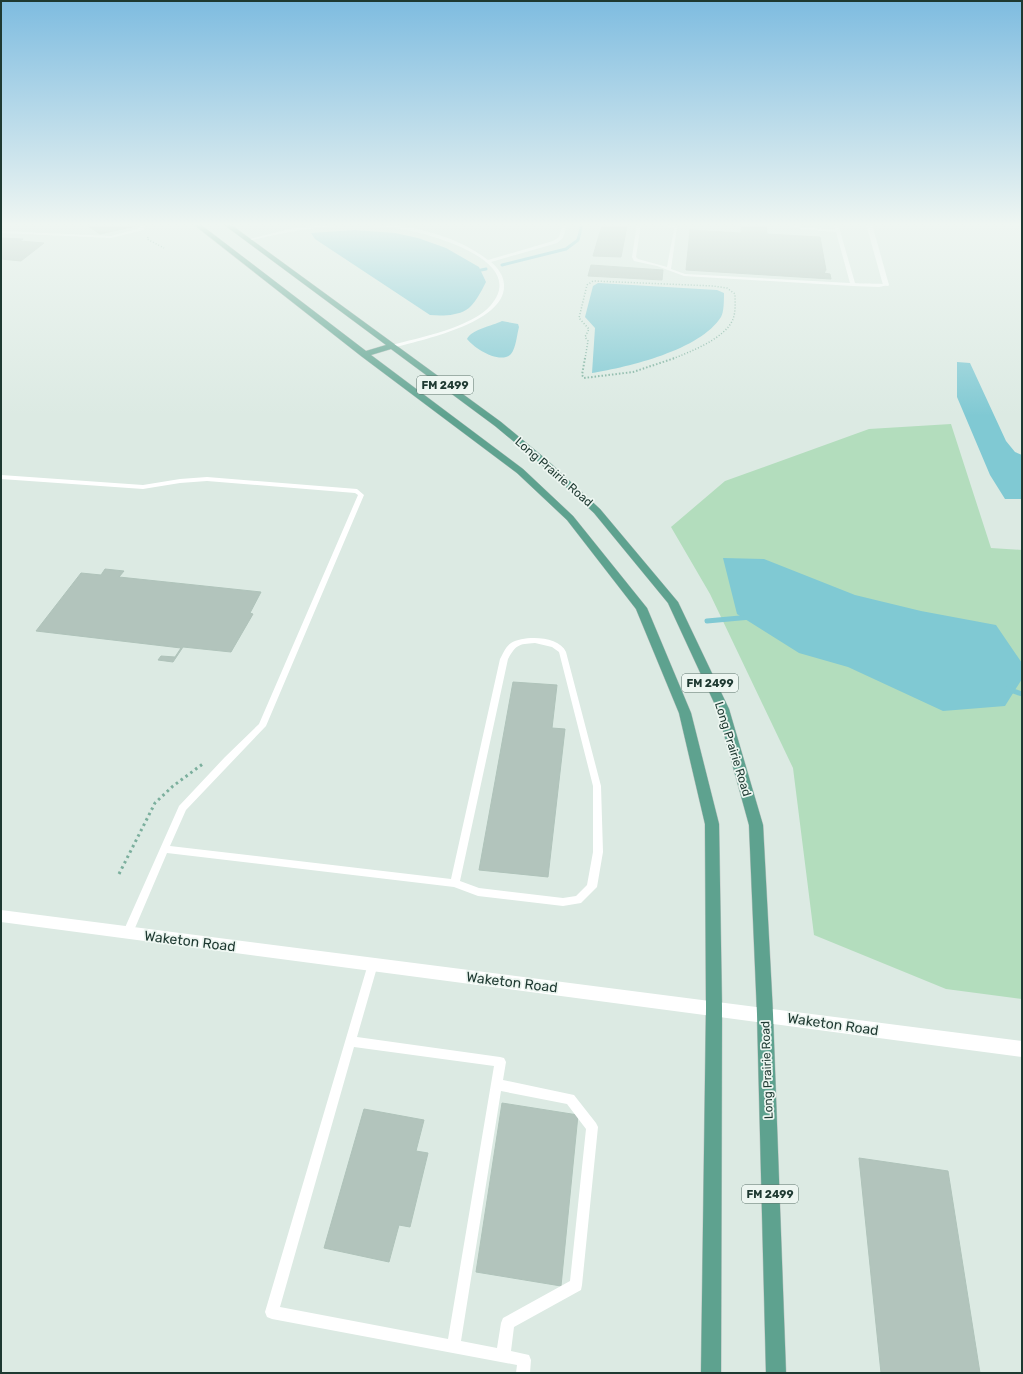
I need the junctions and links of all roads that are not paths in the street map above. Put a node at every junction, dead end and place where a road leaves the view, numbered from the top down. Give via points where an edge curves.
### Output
1 (279, 288) edge
2 (314, 288) edge
3 (501, 288) edge
4 (393, 346) junction
5 (364, 354) junction
6 (1, 477) edge
7 (164, 849) junction
8 (455, 883) junction
9 (1, 916) edge
10 (128, 932) junction
11 (373, 964) junction
12 (714, 1008) junction
13 (765, 1014) junction
14 (351, 1041) junction
15 (1022, 1049) edge
16 (496, 1084) junction
17 (453, 1347) junction
18 (503, 1356) junction
19 (523, 1373) edge
20 (711, 1373) edge
21 (776, 1373) edge

1 - 5 main road, Long Prairie Road / FM 2499
2 - 4 main road, Long Prairie Road / FM 2499
3 - 4 lane via 501,295 492,307 469,323
4 - 5 main road
4 - 13 main road, Long Prairie Road / FM 2499 via 498,424 597,510 673,602 723,710 756,825
5 - 12 main road, Long Prairie Road / FM 2499 via 520,471 570,518 640,608 685,712 712,824
6 - 7 lane via 143,487 207,479 357,491 361,495 262,726 182,808
7 - 8 lane
7 - 10 lane
8 - 8 lane via 478,892 563,902 578,900 592,887 598,852 598,786 560,648 534,641 520,642 510,647 504,659
9 - 10 street, Waketon Road
10 - 11 street, Waketon Road
11 - 12 street, Waketon Road
11 - 14 lane
12 - 13 street, Waketon Road
12 - 20 main road, Long Prairie Road / FM 2499
13 - 15 street, Waketon Road
13 - 21 main road, Long Prairie Road / FM 2499
14 - 16 lane via 500,1062
14 - 17 lane via 272,1312
16 - 17 lane
16 - 18 lane via 570,1099 592,1128 576,1285 508,1323
17 - 18 lane
18 - 19 lane via 524,1360

